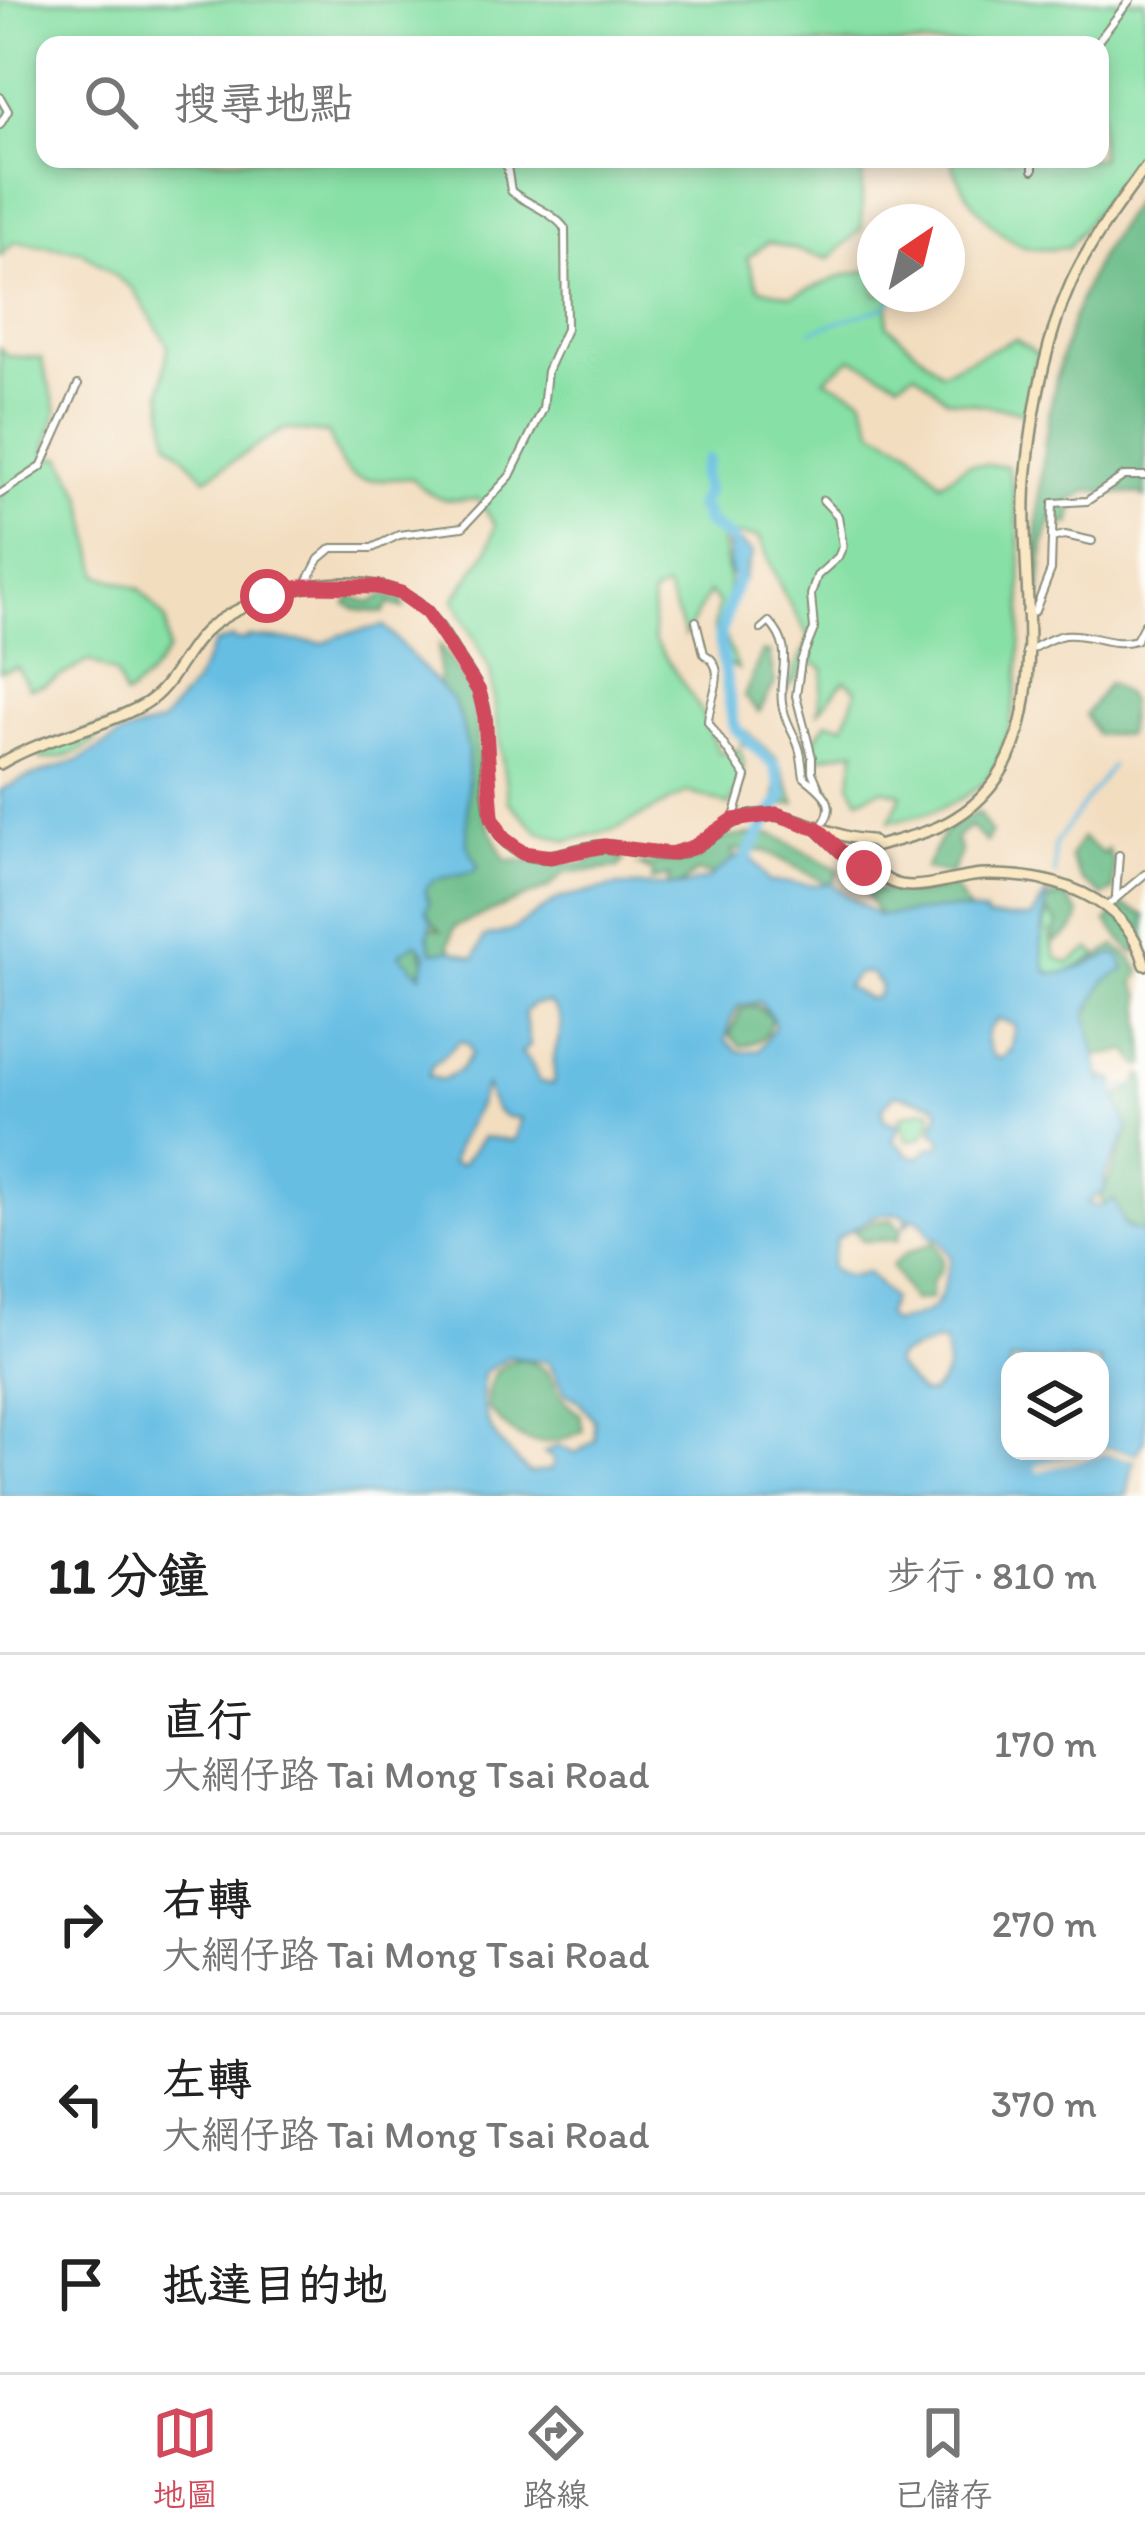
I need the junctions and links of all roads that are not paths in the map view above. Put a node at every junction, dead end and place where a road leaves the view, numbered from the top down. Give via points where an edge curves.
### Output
1 (1130, 0) edge
2 (1102, 36) edge
3 (0, 98) edge
4 (0, 125) edge
5 (507, 168) edge
6 (1145, 168) edge
7 (78, 385) dead end
8 (1145, 476) edge
9 (0, 494) edge
10 (823, 500) dead end
11 (1052, 538) junction
12 (1092, 542) dead end
13 (305, 586) junction
14 (1026, 613) junction
15 (695, 621) dead end
16 (1145, 623) edge
17 (761, 629) dead end
18 (1026, 652) junction
19 (0, 764) edge
20 (819, 788) junction
21 (733, 820) junction
22 (818, 829) junction
23 (860, 840) junction
24 (878, 846) junction
25 (1119, 855) dead end
26 (852, 861) junction
27 (873, 866) junction
28 (1145, 874) edge
29 (1111, 902) junction
30 (1145, 965) edge

1 - 2 street
3 - 4 street via 8,110
5 - 13 street via 511,191 566,229 566,328 525,452 463,527 399,535 371,548 332,548
6 - 14 main road via 1080,267 1055,328 1026,471
7 - 9 street via 41,467
8 - 11 street via 1126,475 1088,501 1053,503
10 - 20 street via 838,516 843,546 811,595 814,629 796,696
11 - 12 street
11 - 14 street via 1045,592
13 - 19 main road via 217,622 148,702
13 - 21 main road via 390,589 431,616 479,691 492,817 518,851 543,858 599,846 671,854
14 - 18 main road
15 - 21 street via 704,654 718,668 708,722 746,777
16 - 18 street via 1136,640 1119,645 1059,635
17 - 20 street via 769,622 783,640 786,722 804,777
18 - 24 main road via 1022,725 993,785 948,822
20 - 22 street via 831,805
21 - 22 main road via 772,814
22 - 23 main road
22 - 26 main road
23 - 24 main road
23 - 26 main road
24 - 27 main road
25 - 29 street
26 - 27 main road
27 - 29 main road via 881,879 906,886 1007,876
28 - 29 street
29 - 30 main road

